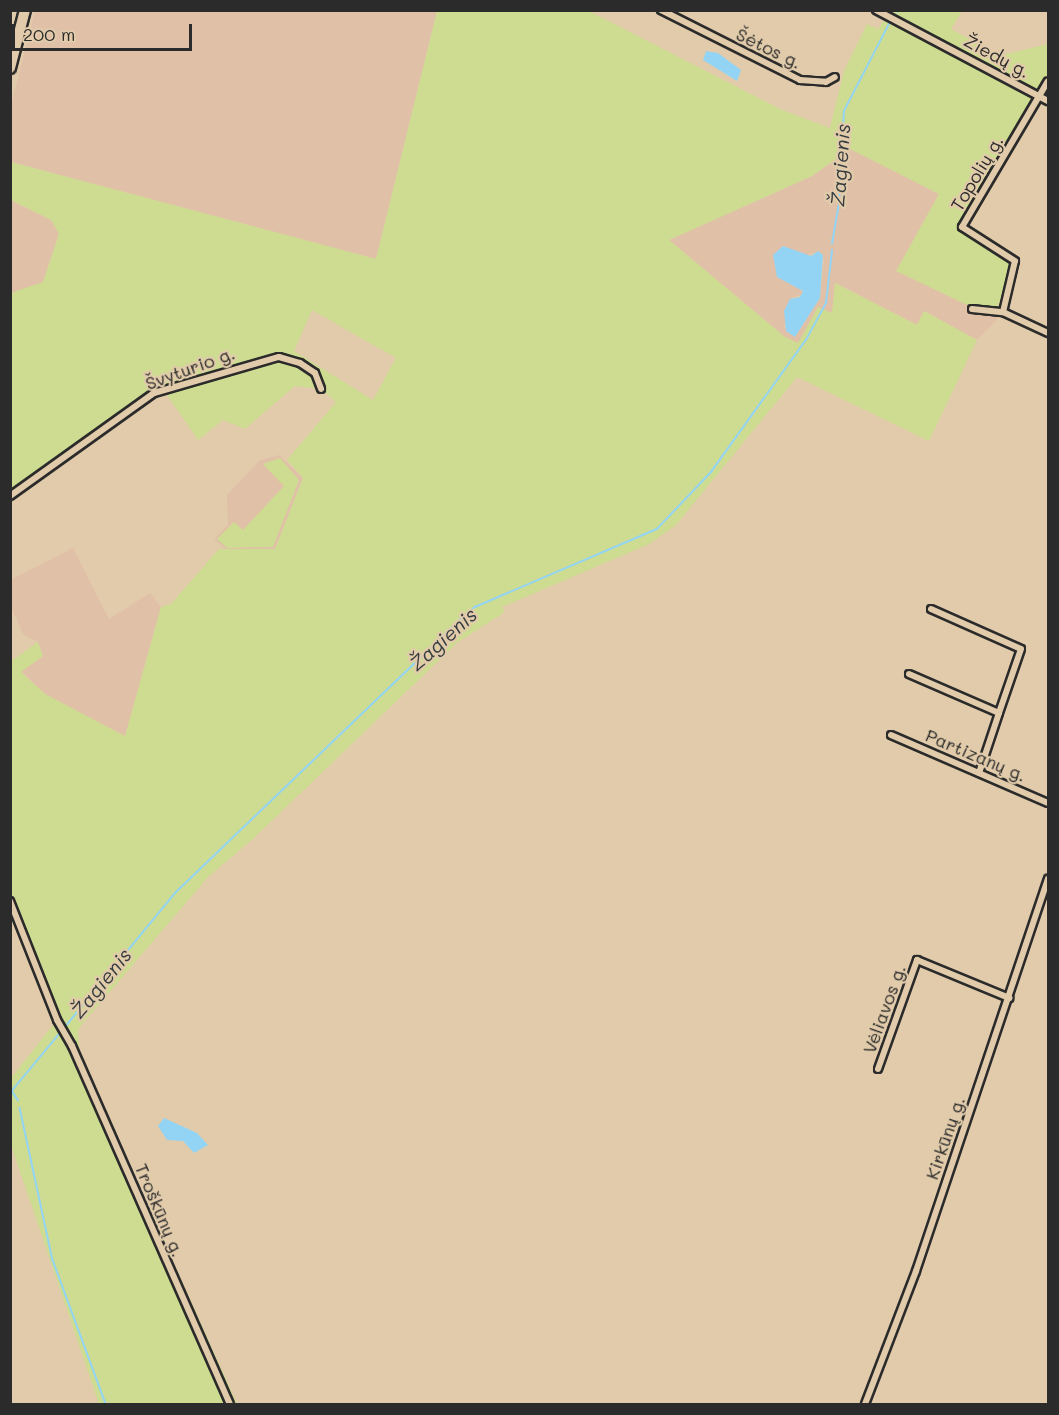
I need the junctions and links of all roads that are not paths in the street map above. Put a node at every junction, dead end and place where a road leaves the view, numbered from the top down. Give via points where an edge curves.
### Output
1 (26, 10) edge
2 (661, 10) edge
3 (876, 10) edge
4 (10, 68) edge
5 (835, 77) dead end
6 (1048, 81) edge
7 (1040, 96) junction
8 (1048, 101) edge
9 (972, 309) dead end
10 (1003, 312) junction
11 (1048, 332) edge
12 (321, 389) dead end
13 (10, 496) edge
14 (931, 609) dead end
15 (909, 674) dead end
16 (999, 713) junction
17 (891, 735) dead end
18 (979, 773) junction
19 (1048, 803) edge
20 (1048, 879) edge
21 (10, 901) edge
22 (1009, 998) junction
23 (878, 1069) dead end
24 (230, 1404) edge
25 (865, 1404) edge

1 - 4 highway
2 - 5 street, Šėtos g. via 791,77 814,82
3 - 7 street, Žiedų g.
6 - 7 street
7 - 8 street, Žiedų g.
7 - 10 street, Topolių g. via 962,227 1016,261
9 - 10 street
10 - 11 street
12 - 13 street, Švyturio g. via 315,373 300,363 279,357 154,393
14 - 16 street via 1021,649
15 - 16 street
16 - 18 street
17 - 18 street, Partizanų g.
18 - 19 street, Partizanų g.
20 - 22 street, Kirkūnų g.
21 - 24 street, Troškūnų g. via 62,1028
22 - 23 street, Vėliavos g. via 917,960
22 - 25 street, Kirkūnų g. via 916,1271

